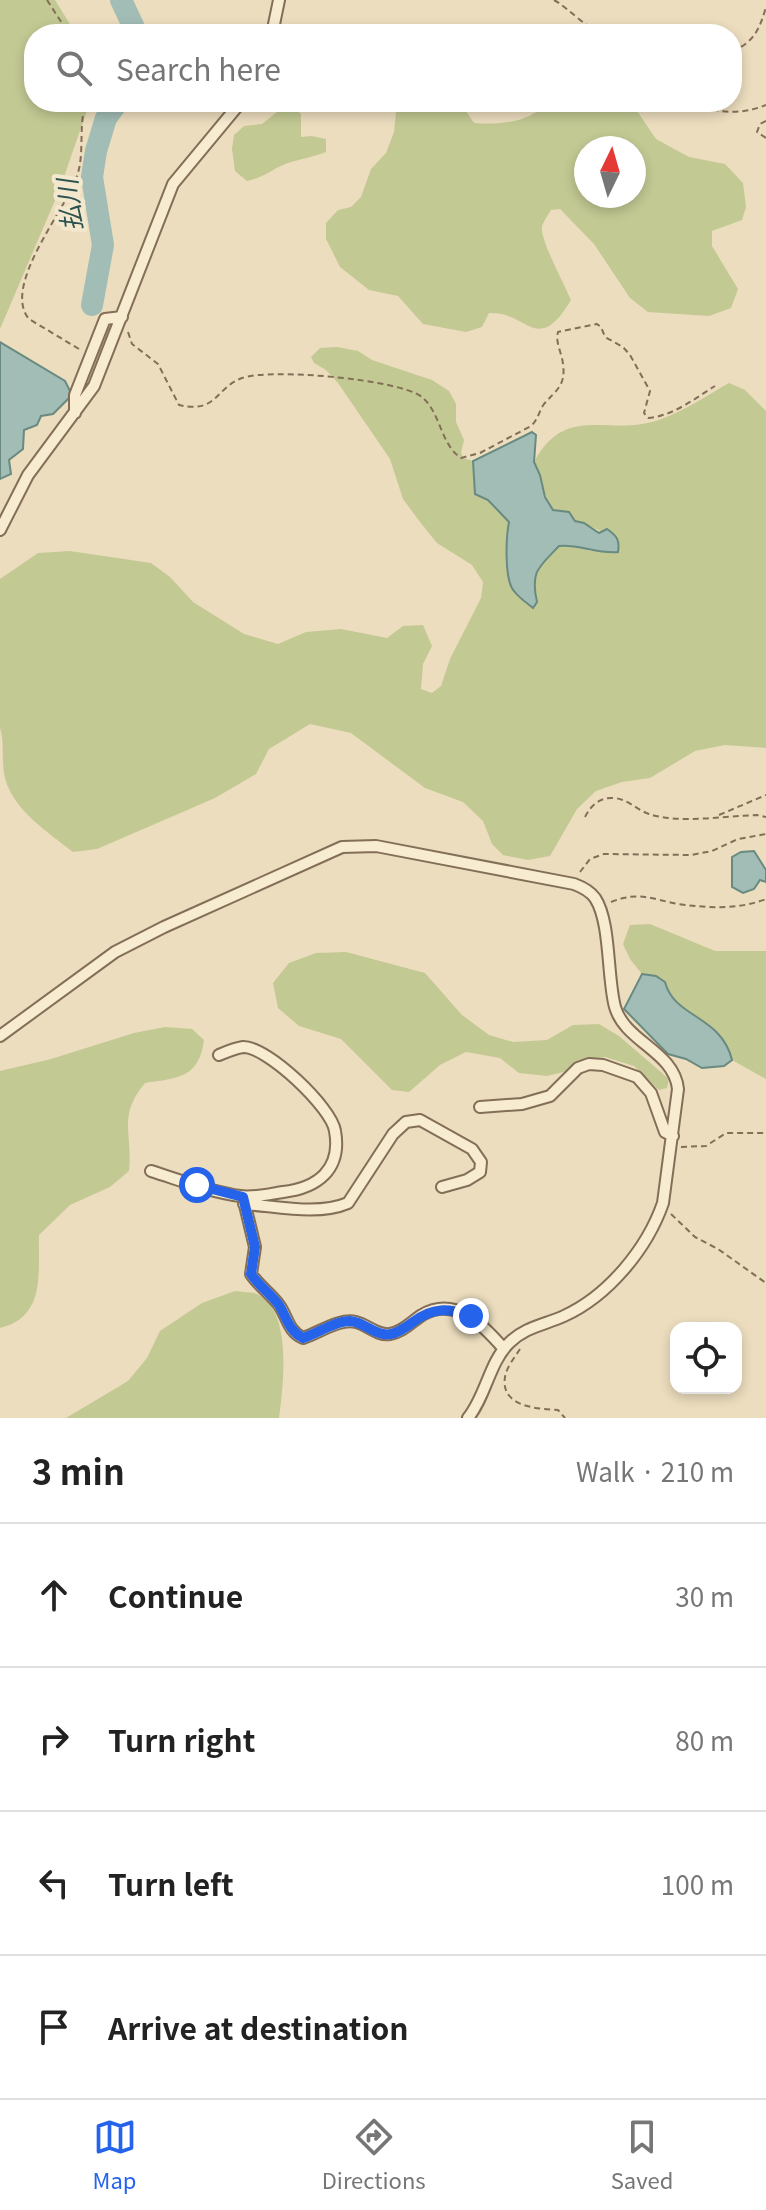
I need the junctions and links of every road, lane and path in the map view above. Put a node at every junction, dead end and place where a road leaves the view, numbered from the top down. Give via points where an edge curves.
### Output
1 (47, 0) edge
2 (279, 0) edge
3 (554, 0) edge
4 (766, 7) edge
5 (63, 24) edge
6 (274, 24) edge
7 (586, 24) edge
8 (742, 47) edge
9 (766, 105) edge
10 (742, 110) edge
11 (82, 112) edge
12 (233, 112) edge
13 (766, 121) edge
14 (766, 138) edge
15 (122, 317) junction
16 (91, 356) junction
17 (715, 386) dead end
18 (75, 413) junction
19 (0, 530) edge
20 (766, 795) edge
21 (718, 816) junction
22 (585, 817) dead end
23 (766, 817) edge
24 (766, 834) edge
25 (574, 884) junction
26 (766, 899) edge
27 (599, 907) junction
28 (0, 1036) edge
29 (219, 1055) dead end
30 (480, 1107) dead end
31 (766, 1133) edge
32 (672, 1142) junction
33 (151, 1171) dead end
34 (442, 1187) dead end
35 (244, 1200) junction
36 (663, 1203) junction
37 (766, 1283) edge
38 (520, 1333) junction
39 (504, 1349) junction
40 (468, 1418) edge
41 (565, 1418) edge

1 - 5 path
2 - 6 street
3 - 7 path
4 - 8 path via 757,35
9 - 10 path
11 - 16 path via 78,176 45,231 28,273 23,304 29,319
12 - 15 street via 173,184
13 - 14 path via 757,132
15 - 16 street via 105,319
15 - 17 path via 132,344 158,364 179,405 212,403 248,376 346,378 421,397 461,458 537,421 562,384 558,332 597,324 605,337 623,347 650,391 644,413 648,418 676,410
15 - 18 street via 94,386
16 - 18 street via 75,395
18 - 19 street via 28,475
20 - 21 path
21 - 22 path via 665,817 615,798 591,805
21 - 23 path
24 - 25 path via 691,855 604,854 590,859
25 - 27 street via 591,893
25 - 28 street via 376,846 342,847 115,952
26 - 27 path via 734,908 633,895
27 - 32 street via 618,1017 676,1075
29 - 35 street via 242,1047 273,1059 326,1112 335,1130 334,1160 323,1178 312,1186
30 - 32 street via 550,1096 578,1068 603,1065 637,1077 651,1093
31 - 32 path via 726,1133 696,1149
32 - 36 street
33 - 35 street
34 - 35 street via 480,1172 481,1162 472,1149 420,1120 406,1122 393,1134 348,1203 337,1208
35 - 39 street via 255,1247 251,1274 297,1335 303,1338 353,1321 390,1334 423,1314 454,1310 471,1316
36 - 37 path via 695,1237
36 - 38 street via 658,1219 607,1289 565,1316
38 - 39 street
38 - 41 path via 523,1345 505,1375 505,1388 514,1401 558,1410
39 - 40 street

